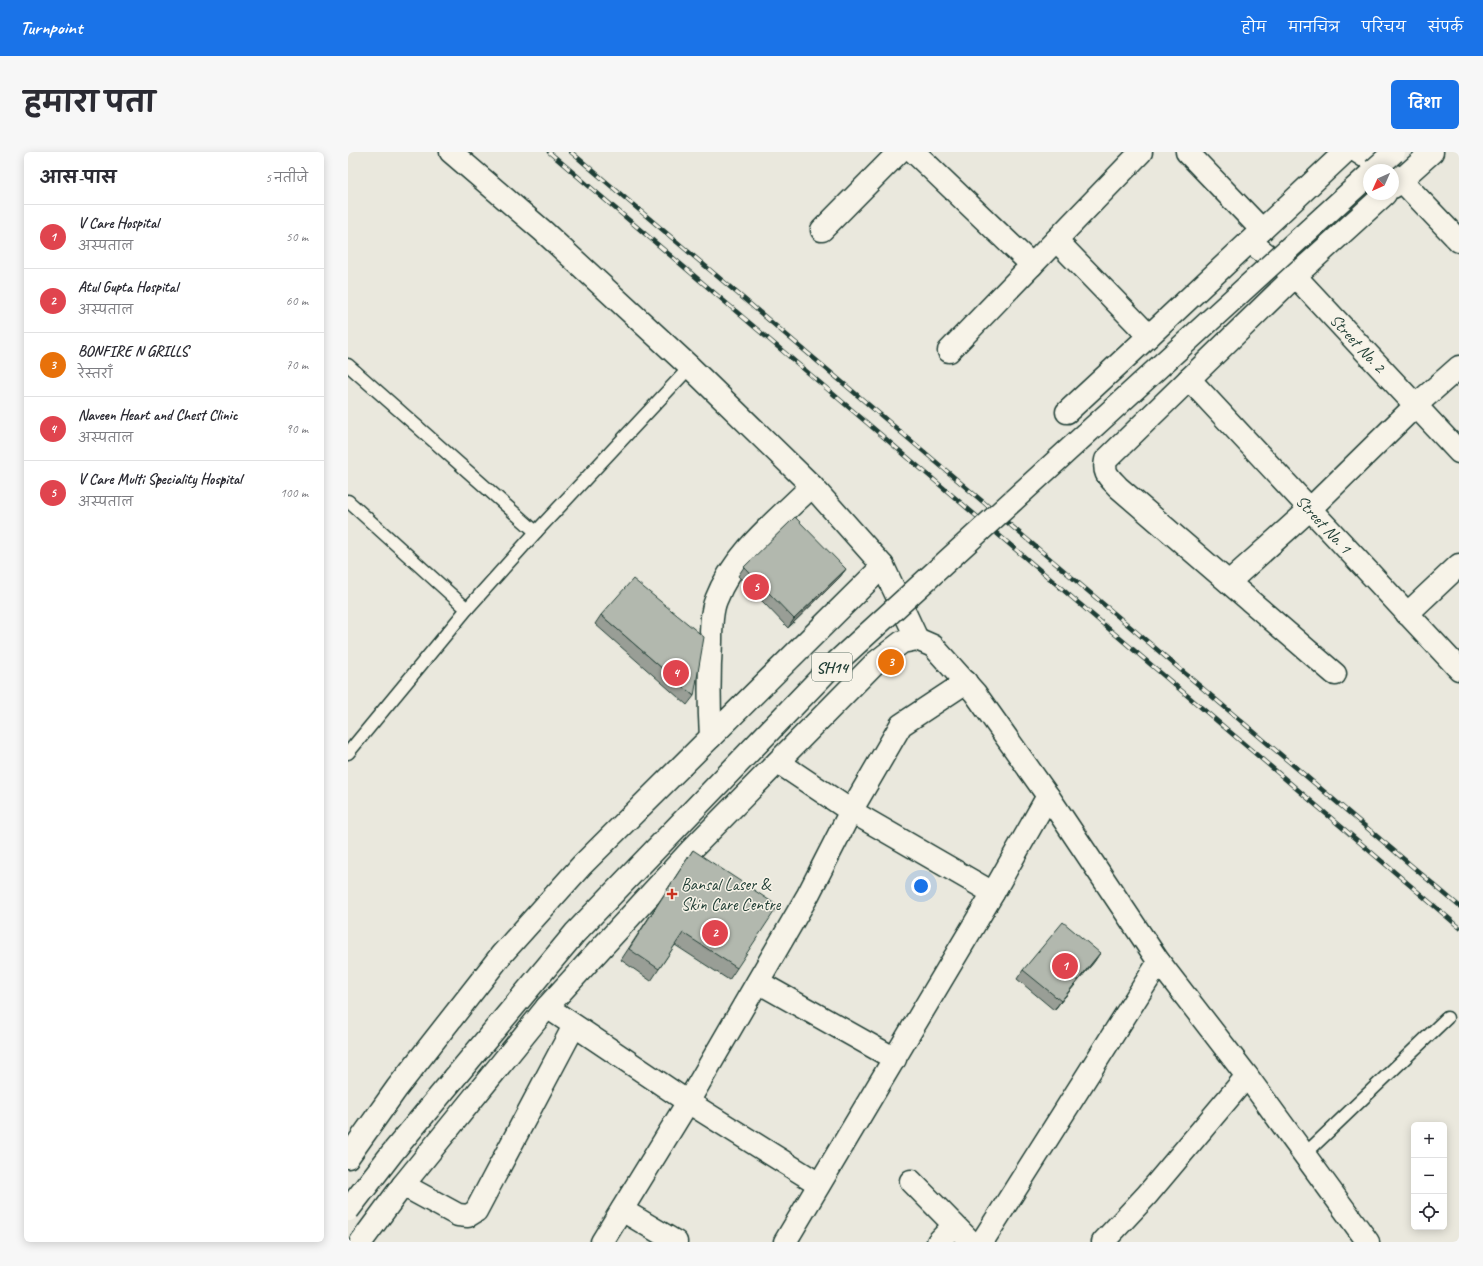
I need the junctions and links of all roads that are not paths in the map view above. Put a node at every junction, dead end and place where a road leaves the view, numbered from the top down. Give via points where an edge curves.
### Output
1 (451, 152) edge
2 (898, 152) edge
3 (914, 152) edge
4 (1187, 152) edge
5 (1345, 152) edge
6 (1358, 152) edge
7 (1394, 152) edge
8 (1432, 152) edge
9 (1135, 154) edge
10 (1374, 164) edge
11 (1381, 164) edge
12 (1399, 174) edge
13 (1363, 180) edge
14 (1399, 184) edge
15 (1378, 200) edge
16 (822, 230) dead end
17 (1256, 236) junction
18 (1056, 240) junction
19 (1459, 241) edge
20 (1032, 264) junction
21 (1295, 276) junction
22 (1149, 336) junction
23 (949, 351) dead end
24 (348, 365) edge
25 (690, 367) junction
26 (1459, 367) edge
27 (1189, 379) junction
28 (1416, 406) junction
29 (1067, 412) dead end
30 (1459, 452) edge
31 (812, 486) junction
32 (348, 501) edge
33 (1310, 509) junction
34 (536, 532) junction
35 (1459, 565) edge
36 (883, 566) junction
37 (1229, 582) junction
38 (467, 609) junction
39 (1407, 614) junction
40 (917, 639) junction
41 (1459, 669) edge
42 (1335, 674) dead end
43 (966, 682) junction
44 (711, 737) junction
45 (348, 753) edge
46 (778, 762) junction
47 (1048, 796) junction
48 (851, 811) junction
49 (993, 894) junction
50 (1160, 962) junction
51 (758, 982) junction
52 (547, 1007) junction
53 (1447, 1018) dead end
54 (574, 1026) junction
55 (895, 1059) junction
56 (1247, 1076) junction
57 (688, 1102) junction
58 (1306, 1154) junction
59 (348, 1157) edge
60 (911, 1181) dead end
61 (819, 1184) junction
62 (403, 1186) junction
63 (348, 1210) edge
64 (622, 1210) junction
65 (954, 1225) junction
66 (360, 1242) edge
67 (602, 1242) edge
68 (676, 1242) edge
69 (785, 1242) edge
70 (938, 1242) edge
71 (971, 1242) edge
72 (982, 1242) edge
73 (1103, 1242) edge
74 (1368, 1242) edge

1 - 25 street via 543,231
2 - 16 street
3 - 20 street
4 - 17 street, Street No. 2
5 - 17 street
6 - 10 street
7 - 11 street, bridge
8 - 12 street
9 - 18 street
13 - 63 street, SH14, bridge via 830,668 575,933 392,1153
14 - 19 street
15 - 21 street
17 - 21 street, Street No. 2
17 - 22 street
18 - 20 street
18 - 22 street
20 - 23 street
21 - 27 street
21 - 28 street, Street No. 2
22 - 29 street
24 - 34 lane
25 - 31 street
25 - 34 lane
26 - 28 street
27 - 33 street, Street No. 1
27 - 37 street via 1106,460 1104,469 1118,487
28 - 30 street, Street No. 2
28 - 33 street
31 - 36 street
31 - 44 street via 749,547 728,575 715,601 711,628 709,691
32 - 38 lane
33 - 37 street
33 - 39 street, Street No. 1
34 - 38 lane
35 - 39 street
36 - 40 street
36 - 44 street
37 - 42 street
38 - 45 lane
39 - 41 street, Street No. 1
40 - 43 street via 933,646
40 - 46 street via 902,642 875,663
43 - 47 street
43 - 48 street via 901,725
44 - 59 street via 582,865 502,954 397,1088
46 - 48 street
46 - 52 street via 692,849
47 - 49 street
47 - 50 street
48 - 49 street
48 - 51 street via 808,895
49 - 55 street
50 - 56 street
50 - 72 street
51 - 55 street
51 - 57 street
52 - 54 street
52 - 62 street
53 - 58 lane
54 - 57 street
54 - 62 street via 476,1211 468,1216 458,1215
55 - 61 street
56 - 58 street
56 - 73 street via 1147,1195
57 - 61 street
57 - 64 street
58 - 74 street
60 - 65 street
61 - 69 street
62 - 66 street
64 - 67 street
64 - 68 street
65 - 70 street
65 - 71 street

